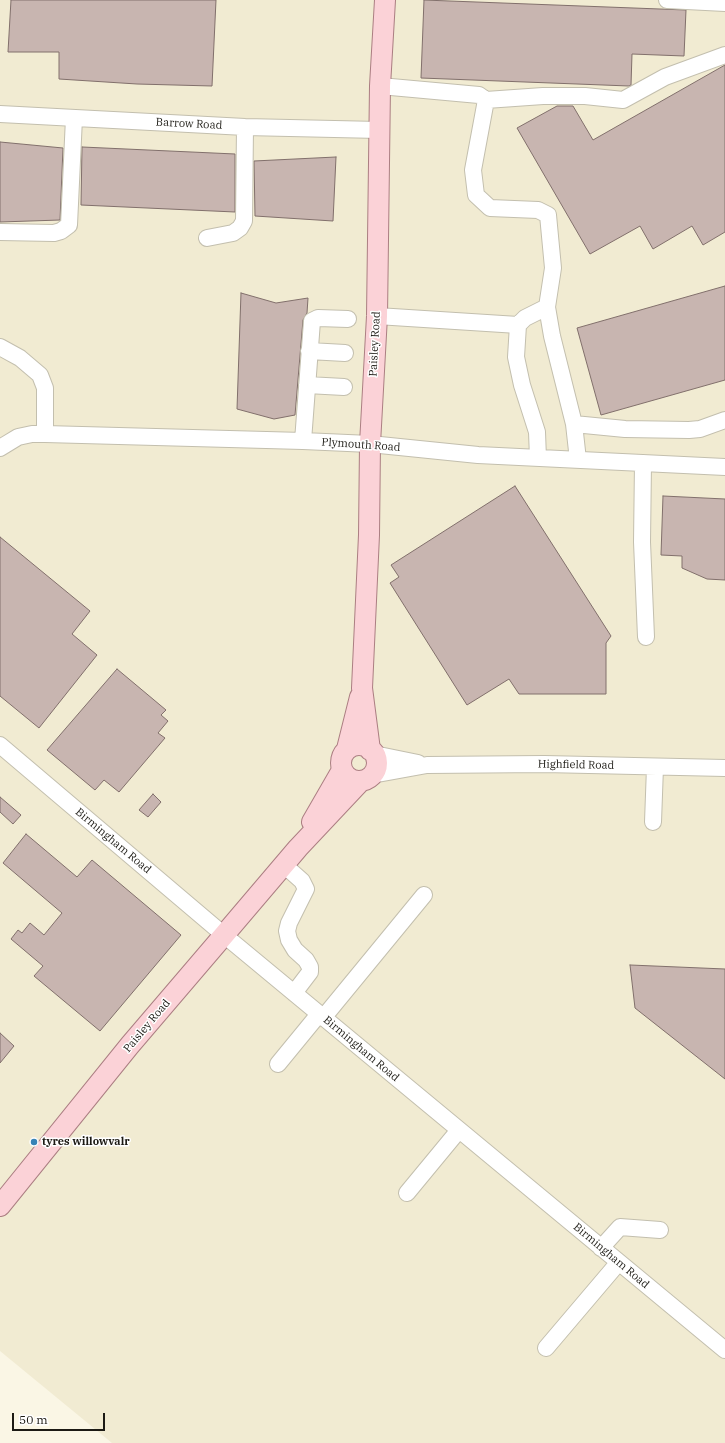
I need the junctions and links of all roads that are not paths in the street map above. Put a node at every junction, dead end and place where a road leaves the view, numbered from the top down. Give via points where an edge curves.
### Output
1 (385, 0) edge
2 (667, 0) edge
3 (725, 3) edge
4 (725, 55) edge
5 (380, 86) junction
6 (486, 100) junction
7 (0, 114) edge
8 (74, 118) junction
9 (245, 127) junction
10 (379, 130) junction
11 (0, 232) edge
12 (207, 238) dead end
13 (547, 307) junction
14 (377, 316) junction
15 (348, 319) dead end
16 (518, 325) junction
17 (0, 347) edge
18 (309, 351) junction
19 (345, 353) dead end
20 (307, 384) junction
21 (344, 387) dead end
22 (725, 420) edge
23 (574, 424) junction
24 (44, 434) junction
25 (303, 441) junction
26 (370, 444) junction
27 (0, 448) edge
28 (538, 458) junction
29 (578, 460) junction
30 (643, 464) junction
31 (725, 466) edge
32 (646, 637) dead end
33 (362, 688) junction
34 (0, 744) edge
35 (347, 749) junction
36 (372, 752) junction
37 (428, 765) junction
38 (655, 767) junction
39 (725, 768) edge
40 (342, 770) junction
41 (367, 778) junction
42 (653, 822) dead end
43 (298, 848) junction
44 (284, 865) junction
45 (424, 895) dead end
46 (224, 935) junction
47 (294, 993) junction
48 (321, 1016) junction
49 (278, 1064) dead end
50 (460, 1130) junction
51 (407, 1193) dead end
52 (0, 1206) edge
53 (660, 1230) dead end
54 (601, 1248) junction
55 (619, 1262) junction
56 (546, 1348) dead end
57 (725, 1350) edge

1 - 5 main road, Paisley Road
2 - 3 street
4 - 6 street via 664,77 623,100 585,96 543,96
5 - 6 street via 479,95
5 - 10 main road, Paisley Road
6 - 13 street via 473,170 476,195 490,208 538,210 548,215 553,268
7 - 8 street, Barrow Road
8 - 9 street, Barrow Road
8 - 11 street via 69,225 61,232 54,233
9 - 10 street, Barrow Road
9 - 12 street via 244,221 233,233
10 - 14 main road, Paisley Road
13 - 16 street via 525,318
13 - 23 street
14 - 16 street
14 - 26 main road, Paisley Road
15 - 18 street via 318,318 312,321
16 - 28 street via 516,357 537,432
17 - 24 street via 20,358 40,375 45,388
18 - 19 street
18 - 20 street
20 - 21 street
20 - 25 street
22 - 23 street via 689,430 625,429
23 - 29 street
24 - 25 street, Plymouth Road
24 - 27 street, Plymouth Road via 18,437
25 - 26 street, Plymouth Road
26 - 28 street, Plymouth Road
26 - 33 main road, Paisley Road
28 - 29 street, Plymouth Road
29 - 30 street, Plymouth Road
30 - 31 street, Plymouth Road
30 - 32 street via 642,542
33 - 35 main road, Paisley Road
33 - 36 main road, Paisley Road
34 - 46 street, Birmingham Road
35 - 36 main road via 356,745 366,747
35 - 40 main road via 342,757
36 - 37 street, Highfield Road
36 - 41 main road via 376,764
37 - 38 street, Highfield Road via 544,764
37 - 41 street, Highfield Road
38 - 39 street, Highfield Road
38 - 42 street
40 - 41 main road via 350,779
40 - 43 main road, Paisley Road
41 - 43 main road, Paisley Road
43 - 44 main road, Paisley Road
44 - 46 main road, Paisley Road
44 - 47 street via 302,881 306,889 287,932 295,950 310,967 310,972
45 - 48 street
46 - 47 street, Birmingham Road
46 - 52 main road, Paisley Road via 130,1045
47 - 48 street, Birmingham Road
48 - 49 street
48 - 50 street, Birmingham Road
50 - 51 street
50 - 54 street, Birmingham Road
53 - 54 street via 620,1227
54 - 55 street, Birmingham Road
55 - 56 street
55 - 57 street, Birmingham Road

